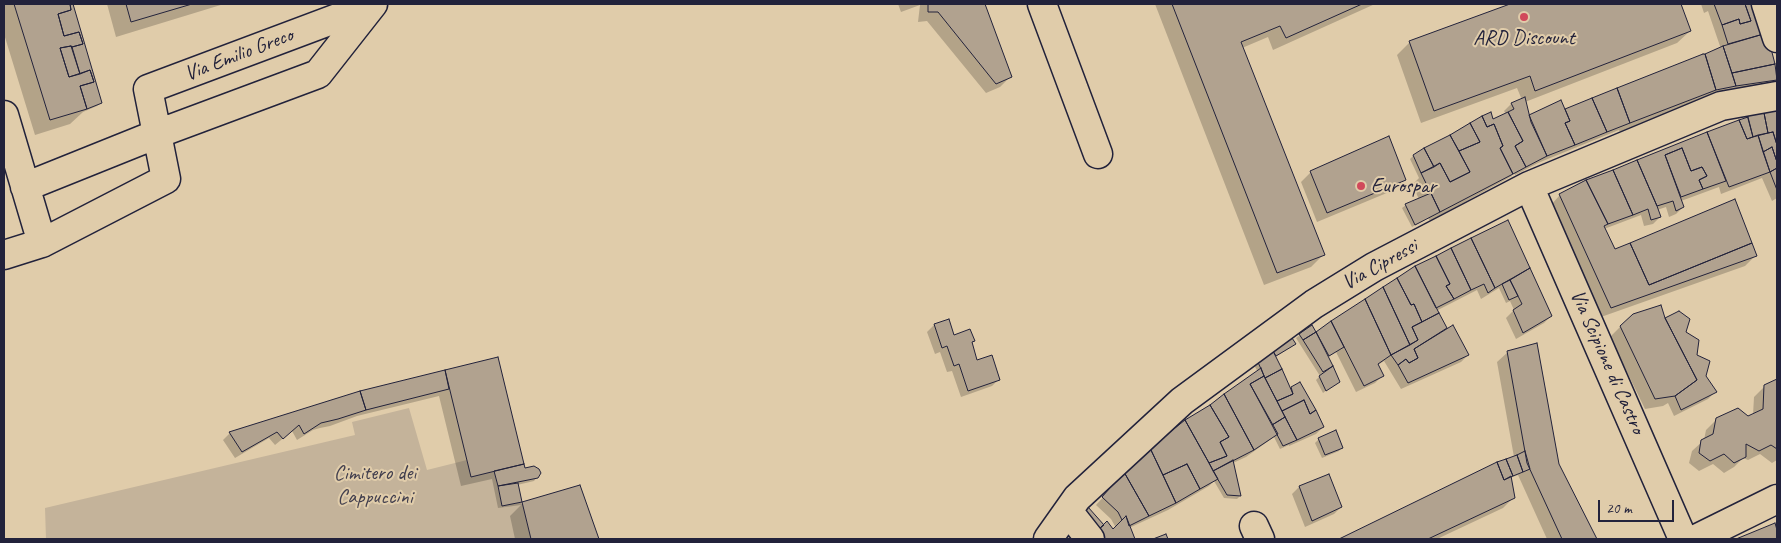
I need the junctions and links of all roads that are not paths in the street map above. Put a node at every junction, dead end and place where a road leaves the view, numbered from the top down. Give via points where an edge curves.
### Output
1 (373, 4) edge
2 (1042, 4) edge
3 (1766, 4) edge
4 (1777, 38) edge
5 (1777, 96) edge
6 (4, 115) edge
7 (157, 134) junction
8 (1098, 154) dead end
9 (1529, 186) junction
10 (25, 187) junction
11 (42, 243) junction
12 (4, 255) edge
13 (1777, 498) edge
14 (1068, 511) junction
15 (1048, 539) edge
16 (1090, 539) edge
17 (1683, 539) edge
18 (1696, 539) edge

1 - 7 street, Via Emilio Greco via 318,74
1 - 7 street, Via Emilio Greco via 148,89
2 - 8 street
3 - 4 street
5 - 9 street, Via Cipressi via 1721,106
6 - 10 street
7 - 10 street, Via Emilio Greco
7 - 11 street, Via Emilio Greco via 166,179
9 - 14 street, Via Cipressi via 1374,267 1314,304 1182,401 1077,498
9 - 17 street, Via Scipione di Castro
10 - 11 street
11 - 12 street, Via Emilio Greco
13 - 18 street
14 - 15 street, Via Cipressi
14 - 16 street

